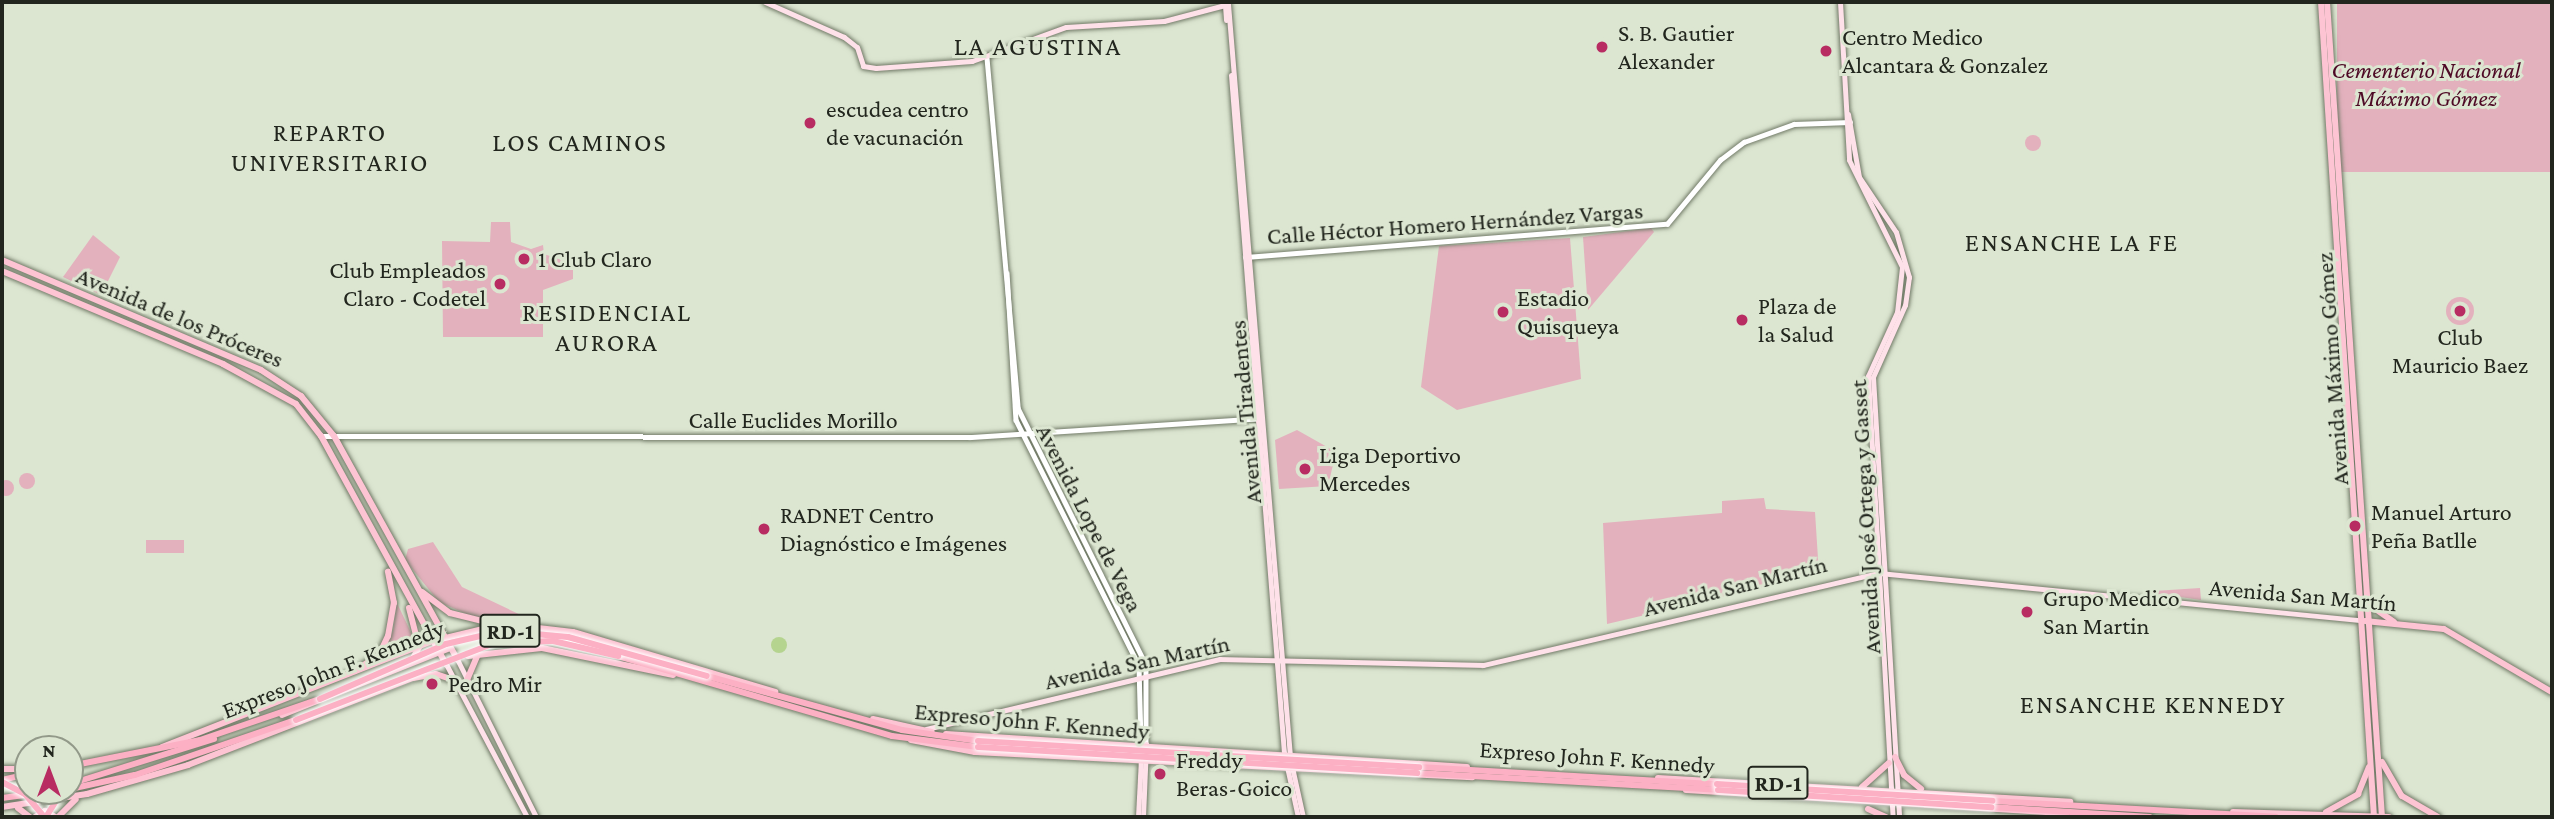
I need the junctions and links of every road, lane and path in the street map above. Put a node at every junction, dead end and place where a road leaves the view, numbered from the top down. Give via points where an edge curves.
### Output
1 (765, 2) edge
2 (1840, 2) edge
3 (2320, 2) edge
4 (2327, 2) edge
5 (1227, 3) edge
6 (987, 58) junction
7 (1848, 122) junction
8 (1247, 257) junction
9 (2, 260) edge
10 (2, 271) edge
11 (1261, 418) junction
12 (321, 436) junction
13 (334, 436) junction
14 (1026, 436) junction
15 (386, 563) junction
16 (1882, 573) junction
17 (411, 579) junction
18 (407, 600) junction
19 (2367, 603) junction
20 (2364, 621) junction
21 (2396, 623) junction
22 (520, 624) junction
23 (493, 626) junction
24 (444, 637) junction
25 (433, 641) junction
26 (419, 647) junction
27 (450, 648) junction
28 (502, 648) junction
29 (439, 652) junction
30 (479, 653) junction
31 (457, 659) junction
32 (1280, 659) junction
33 (446, 664) junction
34 (405, 668) junction
35 (678, 675) junction
36 (1146, 676) junction
37 (413, 678) junction
38 (467, 680) junction
39 (456, 681) junction
40 (775, 692) junction
41 (2552, 692) edge
42 (304, 695) junction
43 (282, 715) junction
44 (873, 719) junction
45 (920, 729) junction
46 (229, 732) junction
47 (906, 739) junction
48 (1091, 741) junction
49 (1144, 743) junction
50 (978, 744) junction
51 (1195, 747) junction
52 (158, 749) junction
53 (1240, 750) junction
54 (1286, 753) junction
55 (2374, 753) junction
56 (1343, 757) junction
57 (1895, 757) junction
58 (1091, 759) junction
59 (1143, 761) junction
60 (84, 763) edge
61 (1889, 763) junction
62 (1195, 764) junction
63 (1239, 767) junction
64 (1467, 767) junction
65 (1291, 770) junction
66 (1418, 770) junction
67 (159, 773) junction
68 (1342, 773) junction
69 (135, 775) junction
70 (1474, 777) junction
71 (1658, 778) junction
72 (2, 781) edge
73 (84, 782) edge
74 (84, 784) edge
75 (1717, 787) junction
76 (1840, 787) junction
77 (1860, 788) junction
78 (1681, 789) junction
79 (1894, 789) junction
80 (1933, 792) junction
81 (1949, 793) junction
82 (87, 794) junction
83 (2070, 802) junction
84 (1840, 804) junction
85 (1849, 804) junction
86 (1992, 804) junction
87 (2, 807) edge
88 (1895, 807) junction
89 (1925, 808) junction
90 (1949, 810) junction
91 (2072, 812) junction
92 (2233, 812) junction
93 (2312, 814) junction
94 (30, 817) edge
95 (35, 817) edge
96 (45, 817) edge
97 (57, 817) edge
98 (527, 817) edge
99 (537, 817) edge
100 (1141, 817) edge
101 (1301, 817) edge
102 (1886, 817) edge
103 (1893, 817) edge
104 (1899, 817) edge
105 (1908, 817) edge
106 (2150, 817) edge
107 (2276, 817) edge
108 (2374, 817) edge
109 (2382, 817) edge
110 (2389, 817) edge
111 (2438, 817) edge

1 - 6 main road via 844,37 857,47 863,66
2 - 7 main road, Avenida José Ortega y Gasset
3 - 20 main road, Avenida Máximo Gómez
4 - 19 main road, Avenida Máximo Gómez
5 - 6 main road via 1164,20 1066,27
5 - 8 main road, Avenida Tiradentes
6 - 14 street, Avenida Lope de Vega via 1018,408
7 - 8 street, Calle Héctor Homero Hernández Vargas via 1794,124 1744,142 1720,160 1667,224
7 - 16 main road, Avenida José Ortega y Gasset via 1859,177 1896,232 1909,277 1905,305 1873,377
8 - 11 main road, Avenida Tiradentes
9 - 13 main road, Avenida de los Próceres via 275,377 313,406
10 - 12 main road, Avenida de los Próceres via 275,389
11 - 14 street, Calle Euclides Morillo
11 - 32 main road, Avenida Tiradentes
12 - 13 street, Calle Euclides Morillo
12 - 15 main road, Avenida de los Próceres
13 - 14 street, Calle Euclides Morillo
13 - 17 main road, Avenida de los Próceres
14 - 36 street, Avenida Lope de Vega
15 - 18 main road, Avenida de los Próceres
15 - 42 main road via 393,614 379,655
16 - 20 main road, Avenida San Martín
16 - 32 main road, Avenida San Martín via 1483,665
16 - 57 main road, Avenida José Ortega y Gasset
16 - 61 main road, Avenida José Ortega y Gasset
17 - 22 main road via 450,613
17 - 24 main road, Avenida de los Próceres
18 - 25 main road, Avenida de los Próceres
18 - 26 main road
19 - 20 main road, Avenida Máximo Gómez
19 - 21 main road
20 - 21 main road, Avenida San Martín
20 - 55 main road, Avenida Máximo Gómez
21 - 41 main road, Avenida San Martín via 2453,633
22 - 23 main road, RD-1
22 - 40 main road, RD-1 via 600,639
23 - 24 main road, RD-1
23 - 28 main road via 483,630 484,644
24 - 25 main road, RD-1
24 - 27 main road, Avenida de los Próceres
25 - 26 main road, RD-1
25 - 29 main road, Avenida de los Próceres
26 - 34 main road
26 - 42 main road, RD-1
27 - 29 main road
27 - 31 main road, Avenida de los Próceres
28 - 30 main road, RD-1
28 - 35 main road, RD-1 via 561,649
29 - 33 main road, Avenida de los Próceres
29 - 34 main road
30 - 31 main road, RD-1
30 - 38 main road
31 - 33 main road, RD-1
31 - 38 main road
32 - 36 main road, Avenida San Martín via 1220,659
32 - 54 main road, Avenida Tiradentes
33 - 37 main road, RD-1
33 - 39 main road
34 - 43 main road
35 - 47 highway, Expreso John F. Kennedy / RD-1
35 - 69 highway, Expreso John F. Kennedy / RD-1, bridge via 553,641 495,643 296,720
36 - 45 main road, Avenida San Martín
36 - 49 street, Avenida Lope de Vega
37 - 39 main road via 436,674
37 - 67 main road, RD-1
38 - 99 main road
39 - 98 main road
40 - 43 highway, Expreso John F. Kennedy / RD-1, bridge via 568,637 502,631 446,644
40 - 44 highway, Expreso John F. Kennedy / RD-1
42 - 52 main road, RD-1
43 - 46 highway, Expreso John F. Kennedy / RD-1
44 - 45 main road, RD-1
44 - 50 highway, Expreso John F. Kennedy / RD-1 via 915,733
45 - 48 main road, RD-1
46 - 52 highway, Expreso John F. Kennedy / RD-1
46 - 73 highway
47 - 50 highway, Expreso John F. Kennedy / RD-1
47 - 58 main road, RD-1 via 975,752
48 - 49 main road, RD-1
48 - 58 main road via 1129,752
49 - 51 main road, RD-1
49 - 59 main road, Avenida Lope de Vega
50 - 66 highway, Expreso John F. Kennedy / RD-1, bridge
51 - 53 main road, RD-1
51 - 62 main road via 1157,754
52 - 60 highway, Expreso John F. Kennedy / RD-1
53 - 54 main road, RD-1
53 - 63 main road via 1277,761
54 - 56 main road, RD-1
54 - 65 main road, Avenida Tiradentes
55 - 93 main road via 2358,794 2338,809
55 - 108 main road, Avenida Máximo Gómez
55 - 109 main road, Avenida Máximo Gómez
55 - 111 main road via 2402,796
56 - 64 main road, RD-1
56 - 68 main road via 1309,757 1304,763
57 - 79 main road, Avenida José Ortega y Gasset
57 - 80 main road via 1908,780
58 - 59 main road, RD-1
59 - 62 main road, RD-1
59 - 100 main road, Avenida Lope de Vega
61 - 77 main road
61 - 79 main road, Avenida José Ortega y Gasset
62 - 63 main road, RD-1
63 - 65 main road, RD-1
64 - 66 highway, Expreso John F. Kennedy / RD-1
64 - 71 highway, Expreso John F. Kennedy / RD-1
65 - 68 main road, RD-1
65 - 101 main road, Avenida Tiradentes
66 - 70 highway, Expreso John F. Kennedy / RD-1
67 - 69 highway
67 - 82 main road, RD-1
68 - 70 main road, RD-1
69 - 74 highway, Expreso John F. Kennedy / RD-1
70 - 78 highway, Expreso John F. Kennedy / RD-1
71 - 75 highway, Expreso John F. Kennedy / RD-1
71 - 76 main road, RD-1
72 - 96 highway, bridge via 25,794
75 - 78 highway, Expreso John F. Kennedy / RD-1
75 - 86 highway, Expreso John F. Kennedy / RD-1, bridge
76 - 77 main road, RD-1
76 - 84 main road via 1878,797
77 - 79 main road, RD-1
78 - 84 main road, RD-1
79 - 80 main road, RD-1
79 - 88 main road, Avenida José Ortega y Gasset
80 - 81 main road, RD-1
81 - 83 main road, RD-1
81 - 90 main road via 1916,795 1911,801
82 - 87 main road, RD-1
82 - 97 main road
83 - 86 highway, Expreso John F. Kennedy / RD-1
83 - 92 highway, Expreso John F. Kennedy / RD-1
84 - 85 main road, RD-1
85 - 88 main road, RD-1
85 - 102 main road
86 - 91 highway, Expreso John F. Kennedy / RD-1
87 - 94 main road
88 - 89 main road, RD-1
88 - 103 main road, Avenida José Ortega y Gasset
88 - 104 main road, Avenida José Ortega y Gasset
89 - 90 main road, RD-1
89 - 105 main road
90 - 91 main road, RD-1
91 - 106 highway, Expreso John F. Kennedy / RD-1
92 - 93 main road, RD-1
92 - 107 highway, Expreso John F. Kennedy / RD-1
93 - 108 main road, RD-1
95 - 97 main road via 45,811
108 - 109 main road, RD-1
109 - 110 main road, RD-1

